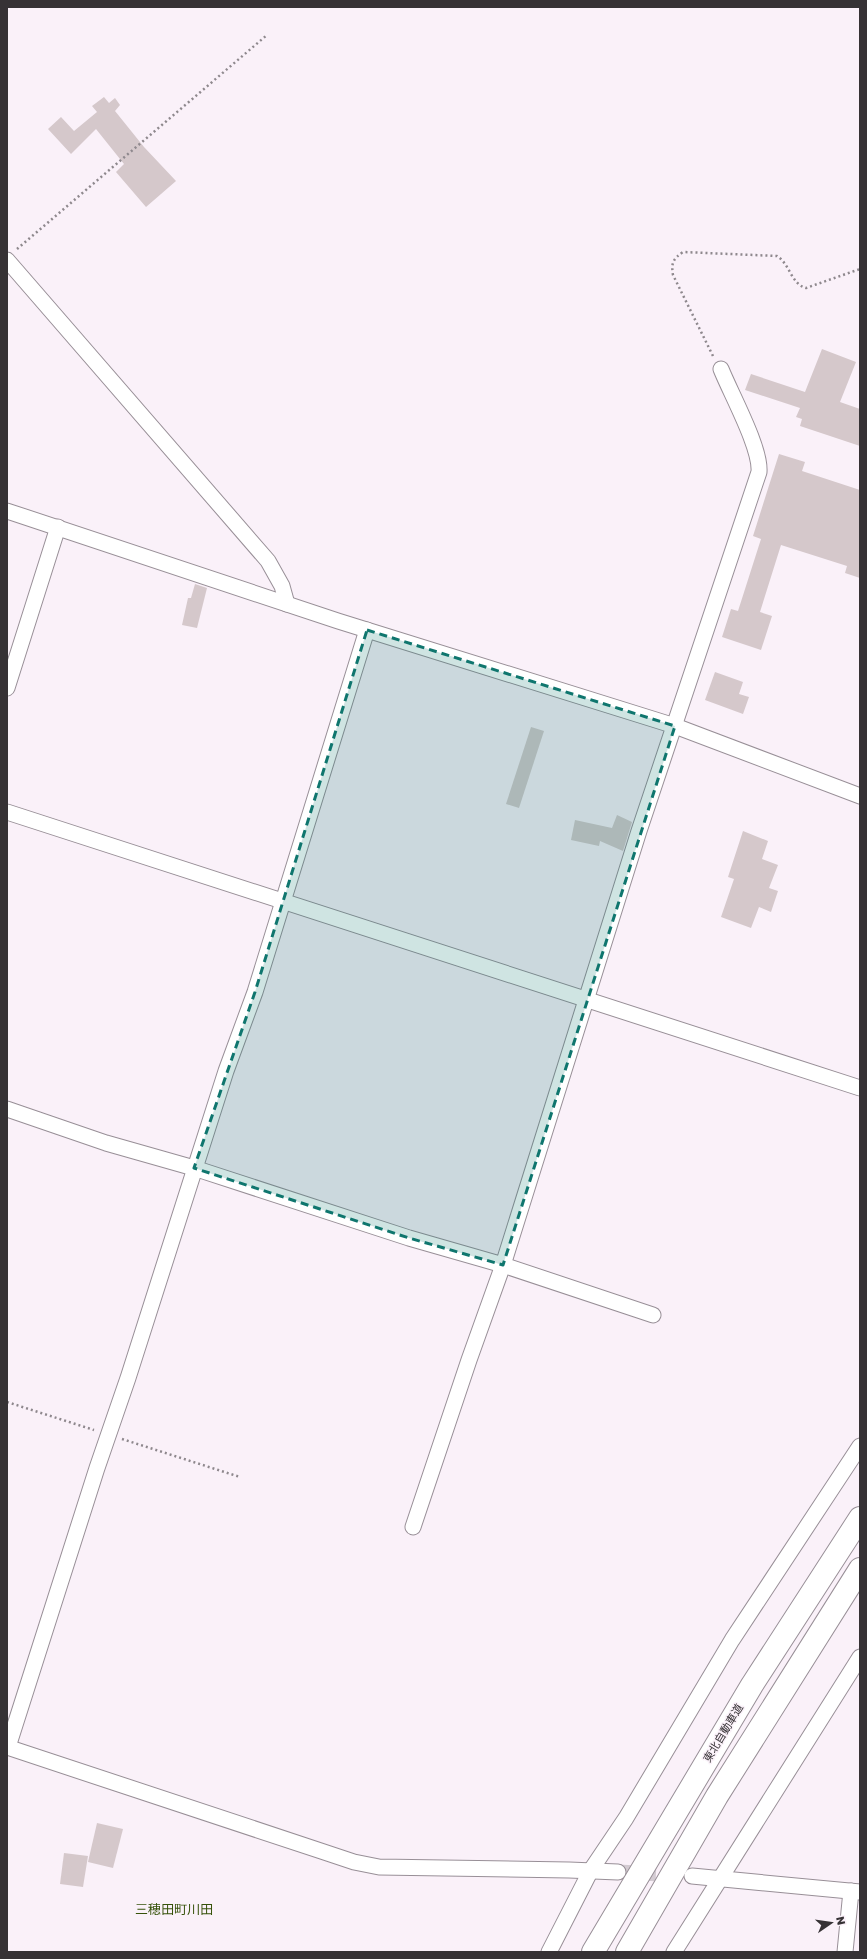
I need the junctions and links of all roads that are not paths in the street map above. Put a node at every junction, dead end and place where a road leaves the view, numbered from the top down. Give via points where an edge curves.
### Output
1 (10, 256) edge
2 (721, 369) road end
3 (7, 511) edge
4 (58, 527) junction
5 (287, 604) junction
6 (367, 630) junction
7 (7, 688) edge
8 (675, 726) junction
9 (860, 796) edge
10 (7, 812) edge
11 (283, 902) junction
12 (587, 1001) junction
13 (860, 1088) edge
14 (7, 1109) edge
15 (194, 1168) junction
16 (503, 1265) junction
17 (653, 1315) dead end
18 (860, 1446) edge
19 (860, 1518) edge
20 (413, 1527) dead end
21 (860, 1569) edge
22 (860, 1657) edge
23 (7, 1747) edge
24 (591, 1870) junction
25 (618, 1872) tunnel mouth
26 (692, 1876) tunnel mouth
27 (721, 1879) junction
28 (855, 1892) edge
29 (549, 1952) edge
30 (593, 1952) edge
31 (627, 1952) edge
32 (674, 1952) edge
33 (845, 1952) edge

1 - 5 street via 268,561 282,586
2 - 8 street via 756,450 760,464 759,472
3 - 4 street
4 - 5 street
4 - 7 street
5 - 6 street
6 - 8 street
6 - 11 street
8 - 9 street
8 - 12 street via 639,831
10 - 11 street
11 - 12 street
11 - 15 street via 255,992
12 - 13 street
12 - 16 street
14 - 15 street via 106,1143
15 - 16 street via 409,1238
15 - 23 street
16 - 17 street
16 - 20 street
18 - 24 street via 732,1640 626,1818
19 - 30 highway, 東北自動車道 via 752,1685
21 - 31 highway via 717,1796
22 - 27 street
23 - 24 street via 366,1865
24 - 25 street
24 - 29 street
26 - 27 street
27 - 28 street
27 - 32 street
28 - 33 street

